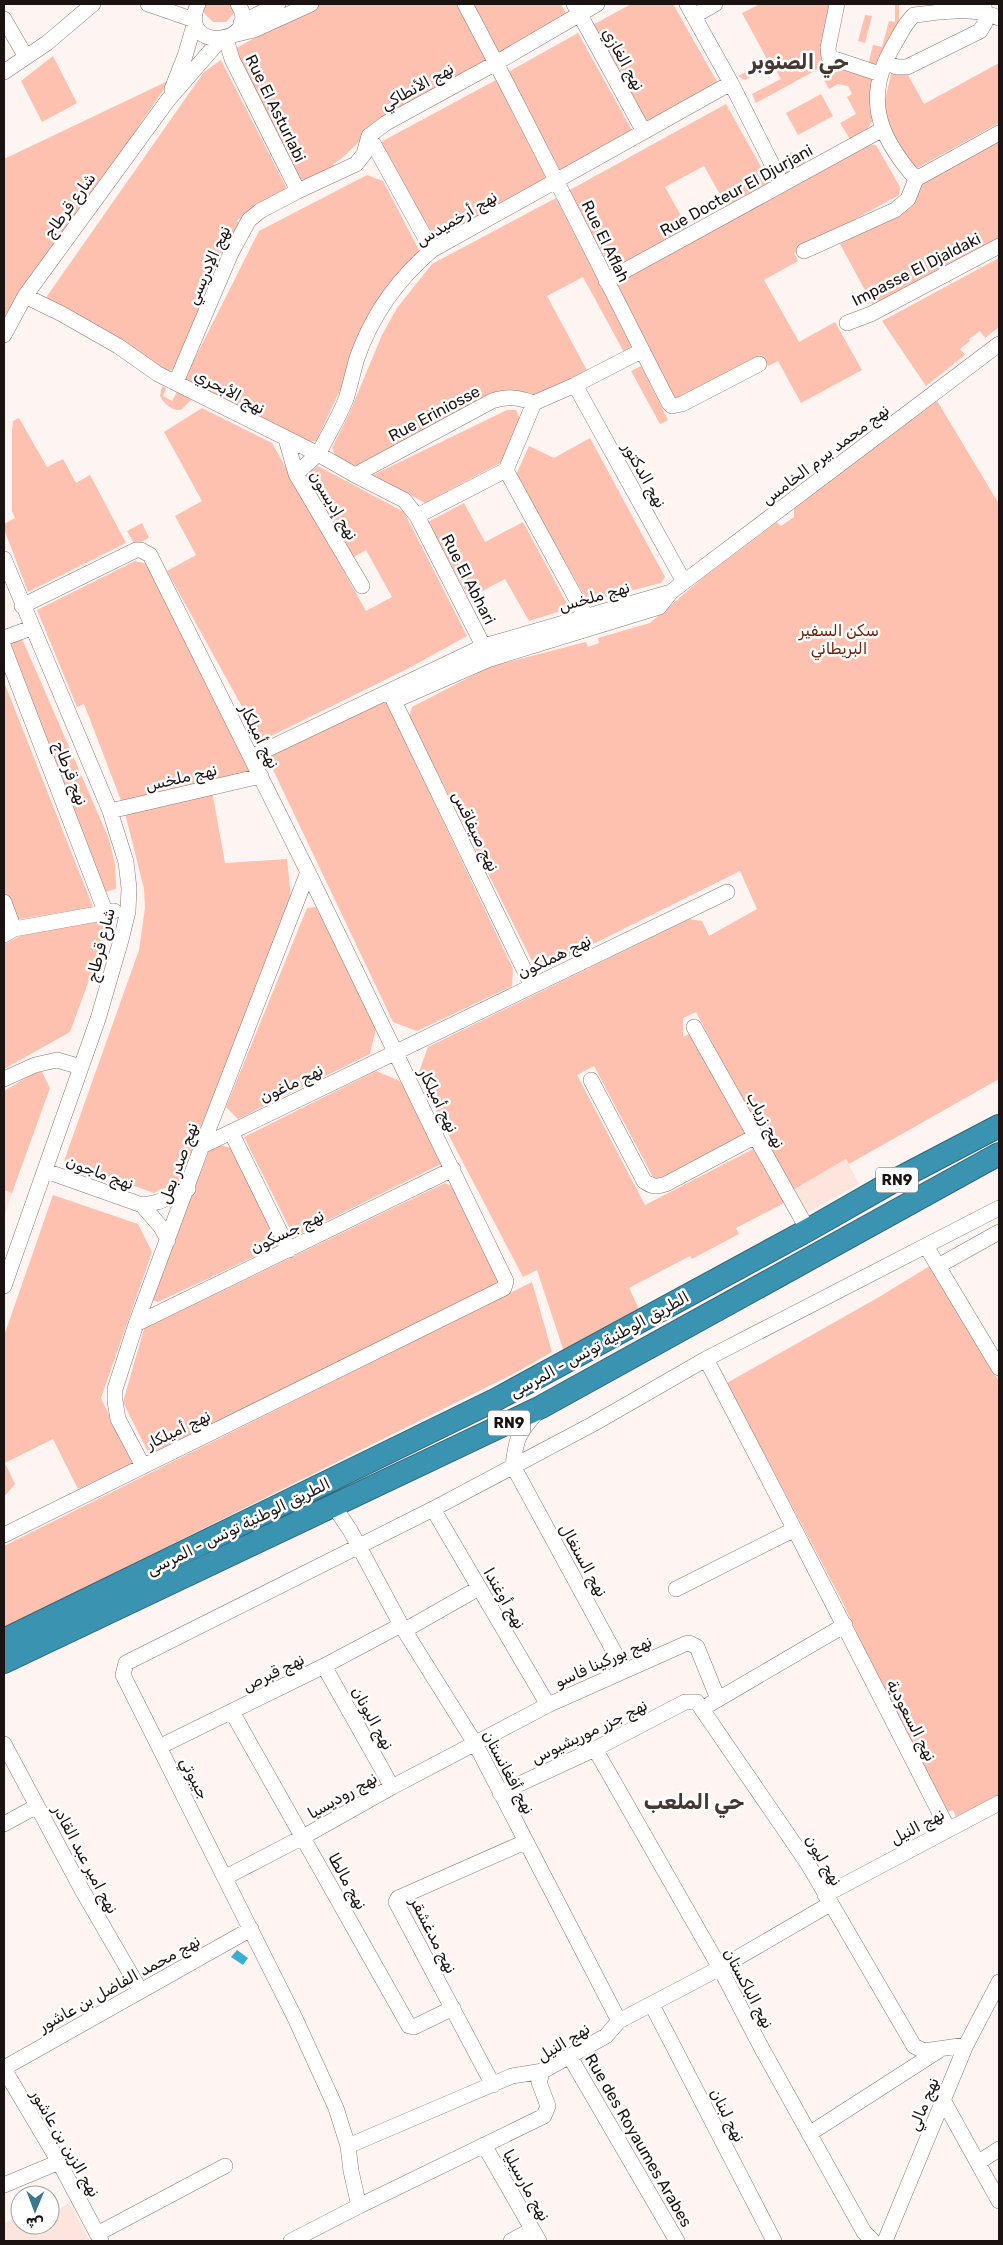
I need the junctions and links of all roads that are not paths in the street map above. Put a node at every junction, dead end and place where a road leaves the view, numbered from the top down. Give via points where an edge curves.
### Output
1 (93, 4) edge
2 (148, 4) edge
3 (198, 4) edge
4 (238, 4) edge
5 (278, 4) edge
6 (310, 4) edge
7 (465, 4) edge
8 (597, 4) edge
9 (715, 4) edge
10 (838, 4) edge
11 (577, 8) edge
12 (913, 9) edge
13 (690, 10) edge
14 (989, 12) edge
15 (4, 18) edge
16 (195, 21) junction
17 (230, 34) junction
18 (26, 57) junction
19 (496, 63) junction
20 (883, 68) junction
21 (4, 72) edge
22 (731, 83) junction
23 (168, 100) junction
24 (883, 129) junction
25 (643, 130) junction
26 (999, 133) edge
27 (368, 136) junction
28 (916, 179) junction
29 (556, 180) junction
30 (782, 184) junction
31 (298, 191) junction
32 (999, 246) edge
33 (432, 250) junction
34 (804, 251) dead end
35 (606, 281) junction
36 (25, 296) junction
37 (848, 323) dead end
38 (4, 335) edge
39 (999, 344) edge
40 (641, 351) junction
41 (759, 364) dead end
42 (176, 382) junction
43 (575, 385) junction
44 (534, 402) junction
45 (286, 439) junction
46 (318, 454) junction
47 (506, 470) junction
48 (296, 474) junction
49 (355, 476) junction
50 (417, 516) junction
51 (4, 559) edge
52 (684, 582) junction
53 (362, 586) dead end
54 (672, 592) joint
55 (22, 606) junction
56 (589, 621) junction
57 (32, 628) junction
58 (4, 638) edge
59 (4, 648) edge
60 (487, 652) junction
61 (392, 696) junction
62 (251, 757) junction
63 (261, 776) junction
64 (110, 811) junction
65 (308, 872) junction
66 (727, 892) dead end
67 (4, 902) edge
68 (105, 911) junction
69 (128, 911) junction
70 (9, 932) edge
71 (532, 986) junction
72 (694, 1027) dead end
73 (396, 1052) junction
74 (81, 1066) junction
75 (4, 1079) edge
76 (591, 1080) dead end
77 (999, 1126) edge
78 (231, 1132) junction
79 (756, 1136) junction
80 (202, 1146) junction
81 (999, 1154) edge
82 (974, 1167) junction
83 (999, 1168) edge
84 (453, 1169) junction
85 (46, 1171) junction
86 (188, 1189) junction
87 (142, 1205) junction
88 (999, 1208) edge
89 (808, 1230) junction
90 (999, 1232) edge
91 (168, 1240) junction
92 (926, 1246) junction
93 (289, 1250) junction
94 (940, 1265) junction
95 (4, 1286) edge
96 (136, 1324) junction
97 (706, 1359) junction
98 (999, 1368) edge
99 (541, 1407) junction
100 (143, 1466) junction
101 (513, 1466) junction
102 (334, 1505) junction
103 (433, 1509) junction
104 (793, 1530) junction
105 (4, 1535) edge
106 (358, 1545) junction
107 (479, 1588) junction
108 (676, 1589) dead end
109 (845, 1625) junction
110 (403, 1628) junction
111 (4, 1640) edge
112 (4, 1662) edge
113 (324, 1666) junction
114 (624, 1670) junction
115 (718, 1699) junction
116 (698, 1704) junction
117 (548, 1705) junction
118 (232, 1712) junction
119 (4, 1744) edge
120 (476, 1745) junction
121 (159, 1747) junction
122 (595, 1749) junction
123 (392, 1786) junction
124 (500, 1793) junction
125 (999, 1803) edge
126 (37, 1806) junction
127 (4, 1824) edge
128 (948, 1829) junction
129 (303, 1837) junction
130 (525, 1842) junction
131 (226, 1877) junction
132 (828, 1900) junction
133 (251, 1929) junction
134 (720, 1968) junction
135 (999, 1982) edge
136 (140, 1990) junction
137 (652, 2005) junction
138 (453, 2008) junction
139 (619, 2021) junction
140 (966, 2045) junction
141 (938, 2051) junction
142 (570, 2057) junction
143 (4, 2069) edge
144 (543, 2071) junction
145 (492, 2085) junction
146 (943, 2100) junction
147 (809, 2134) junction
148 (484, 2145) junction
149 (348, 2146) junction
150 (999, 2150) edge
151 (59, 2162) junction
152 (979, 2162) junction
153 (225, 2166) dead end
154 (4, 2185) edge
155 (999, 2202) edge
156 (359, 2206) junction
157 (535, 2236) edge
158 (99, 2238) edge
159 (291, 2241) edge
160 (511, 2241) edge
161 (677, 2241) edge
162 (774, 2241) edge
163 (873, 2241) edge
164 (885, 2241) edge

1 - 18 street
2 - 16 street
3 - 16 street, شارع قرطاج
4 - 17 street, Rue El Asturlabi via 242,15
5 - 17 street
6 - 17 street via 254,30
7 - 19 street, Rue El Aflah
8 - 11 street, نهج الأنطاكي
9 - 13 street
10 - 20 street via 829,57
11 - 19 street, نهج الأنطاكي
11 - 25 street, نهج الغازي
12 - 14 street
12 - 20 street
13 - 22 street
14 - 20 street via 980,31 907,67
15 - 18 street
16 - 17 street via 200,32 209,38
16 - 23 street, شارع قرطاج
17 - 23 street, شارع قرطاج
17 - 31 street, Rue El Asturlabi via 232,59
18 - 21 street
19 - 27 street, نهج الأنطاكي
19 - 29 street, Rue El Aflah
20 - 24 street via 877,104
22 - 25 street, نهج أرخميدس
22 - 30 street
23 - 36 street, شارع قرطاج
24 - 28 street via 903,164
24 - 30 street, Rue Docteur El Djurjani
25 - 29 street, نهج أرخميدس
26 - 28 street
27 - 31 street, نهج الإدريسي via 364,154 356,164
27 - 33 street
28 - 34 street via 908,199 895,210
29 - 33 street, نهج أرخميدس
29 - 35 street, Rue El Aflah
30 - 35 street, Rue Docteur El Djurjani
31 - 42 street, نهج الإدريسي via 249,220
32 - 37 street, Impasse El Djaldaki
33 - 46 street, نهج أرخميدس via 399,282 375,316 357,358 346,400
35 - 40 street, Rue El Aflah
36 - 38 street, شارع قرطاج
36 - 42 street, نهج الأبحري via 62,314
39 - 52 street, نهج محمد بيرم الخامس
40 - 41 street, Rue El Aflah via 672,406 682,404
40 - 43 street
42 - 45 street, نهج الأبحري
43 - 44 street
43 - 52 street, نهج الدكتور
44 - 47 street
44 - 49 street, Rue Eriniosse via 514,397 492,401
45 - 46 street, نهج الأبحري
45 - 48 street, نهج إديسون
46 - 48 street, نهج أرخميدس
46 - 49 street, نهج الأبحري
47 - 50 street
47 - 56 street
48 - 53 street, نهج إديسون
49 - 50 street, نهج الأبحري via 404,500
50 - 60 street, Rue El Abhari
51 - 55 street, شارع قرطاج
52 - 54 street, نهج محمد بيرم الخامس
54 - 56 street, نهج ملخس via 659,607
55 - 57 street, شارع قرطاج
55 - 62 street, نهج أميلكار via 131,552 146,552 156,565
56 - 60 street, نهج ملخس
57 - 58 street
57 - 64 street, شارع قرطاج
59 - 68 street, نهج قرطاج
60 - 61 street, نهج ملخس
61 - 62 street, نهج ملخس
61 - 71 street, نهج صيفاقس
62 - 63 street, نهج أميلكار
63 - 64 street, نهج ملخس
63 - 65 street, نهج أميلكار
64 - 69 street, شارع قرطاج via 126,862
65 - 73 street, نهج أميلكار
65 - 80 street, نهج صدر بعل
66 - 71 street, نهج هملكون
67 - 70 street
68 - 69 street
68 - 70 street
69 - 74 street, شارع قرطاج via 98,1019
71 - 73 street, نهج هملكون
72 - 79 street, نهج زرياب
73 - 78 street, نهج ماغون
73 - 84 street, نهج أميلكار
74 - 75 street via 57,1060 35,1065
74 - 85 street, شارع قرطاج
76 - 79 street via 644,1181 650,1186 666,1184
77 - 89 highway, الطريق الوطنية تونس - المرسى / RN9
78 - 80 street, نهج ماغون
78 - 93 street
79 - 89 street, نهج زرياب
80 - 86 street, نهج صدر بعل
81 - 82 highway, الطريق الوطنية تونس - المرسى / RN9
82 - 83 highway
82 - 99 highway, الطريق الوطنية تونس - المرسى / RN9
84 - 93 street, نهج جسكون
84 - 100 street, نهج أميلكار via 505,1277 504,1288
85 - 87 street, نهج ماجون
85 - 95 street, شارع قرطاج
86 - 87 street, نهج ماجون
86 - 91 street, نهج صدر بعل
87 - 91 street, نهج ماجون
88 - 92 street, جيبوتي
89 - 111 highway, الطريق الوطنية تونس - المرسى / RN9 via 497,1399
90 - 94 street
91 - 96 street, نهج صدر بعل
92 - 94 street
92 - 97 street, جيبوتي
93 - 96 street, نهج جسكون
94 - 98 street
96 - 100 street, نهج صدر بعل via 115,1389 115,1401 118,1419
97 - 101 street, جيبوتي
97 - 104 street, نهج السعودية
99 - 101 street via 520,1432
99 - 102 highway, الطريق الوطنية تونس - المرسى / RN9
100 - 105 street, نهج أميلكار
101 - 103 street, جيبوتي
101 - 114 street, نهج السنغال
102 - 106 street, نهج أفغانستان
102 - 112 highway, الطريق الوطنية تونس - المرسى / RN9
103 - 106 street, جيبوتي
103 - 107 street, نهج أوغندا
104 - 108 street
104 - 109 street, نهج السعودية
106 - 110 street, نهج أفغانستان
106 - 121 street, جيبوتي via 126,1663 123,1674
107 - 110 street, نهج قبرص
107 - 117 street, نهج أوغندا
109 - 115 street, نهج جزر موريشيوس
109 - 128 street, نهج السعودية
110 - 113 street, نهج قبرص
110 - 120 street, نهج أفغانستان
113 - 118 street, نهج قبرص
113 - 123 street, نهج اليونان
114 - 115 street, نهج بوركينا فاسو via 685,1644 694,1644
114 - 117 street, نهج بوركينا فاسو
115 - 116 street, نهج جزر موريشيوس
116 - 122 street, نهج جزر موريشيوس via 685,1702
116 - 132 street, نهج ليون via 808,1864
117 - 120 street, نهج بوركينا فاسو
118 - 121 street, نهج قبرص
118 - 129 street, نهج مالطا
119 - 126 street, نهج امير عبد القادر
120 - 123 street, نهج روديسيا
120 - 124 street, نهج أفغانستان
121 - 131 street, جيبوتي
122 - 124 street, نهج جزر موريشيوس
122 - 134 street, نهج الباكستان
123 - 129 street, نهج روديسيا
124 - 130 street, نهج أفغانستان
125 - 128 street, نهج النيل
126 - 127 street
126 - 136 street, نهج امير عبد القادر
128 - 132 street, نهج النيل
129 - 131 street, نهج روديسيا
129 - 138 street, نهج مالطا via 409,2026 414,2027
130 - 138 street, نهج مدغشقر via 396,1900
130 - 139 street, نهج أفغانستان
131 - 133 street, جيبوتي
132 - 134 street, نهج النيل
132 - 141 street, نهج ليون via 914,2046 924,2051
133 - 136 street, نهج محمد الفاضل بن عاشور
133 - 149 street, جيبوتي via 336,2108
134 - 137 street, نهج النيل
134 - 147 street, نهج الباكستان
135 - 140 street, نهج مالي
136 - 143 street, نهج محمد الفاضل بن عاشور
137 - 139 street, نهج النيل
137 - 162 street, نهج لبنان
138 - 145 street, نهج مدغشقر
139 - 142 street, نهج النيل via 606,2036
140 - 141 street
140 - 146 street, نهج مالي
141 - 147 street
142 - 144 street, نهج النيل
142 - 161 street, Rue des Royaumes Arabes
143 - 151 street, نهج الزين بن عاشور
144 - 145 street via 512,2076
144 - 148 street, نهج النيل via 539,2082 548,2106 544,2116
145 - 149 street
146 - 152 street
146 - 164 street, نهج مالي
147 - 163 street, نهج الباكستان via 864,2232
148 - 156 street, نهج النيل
148 - 157 street, نهج مارسيليا
149 - 156 street, جيبوتي
150 - 152 street
151 - 154 street
151 - 158 street, نهج الزين بن عاشور
152 - 155 street
153 - 158 street, نهج الزين بن عاشور
156 - 159 street, نهج النيل
157 - 160 street

